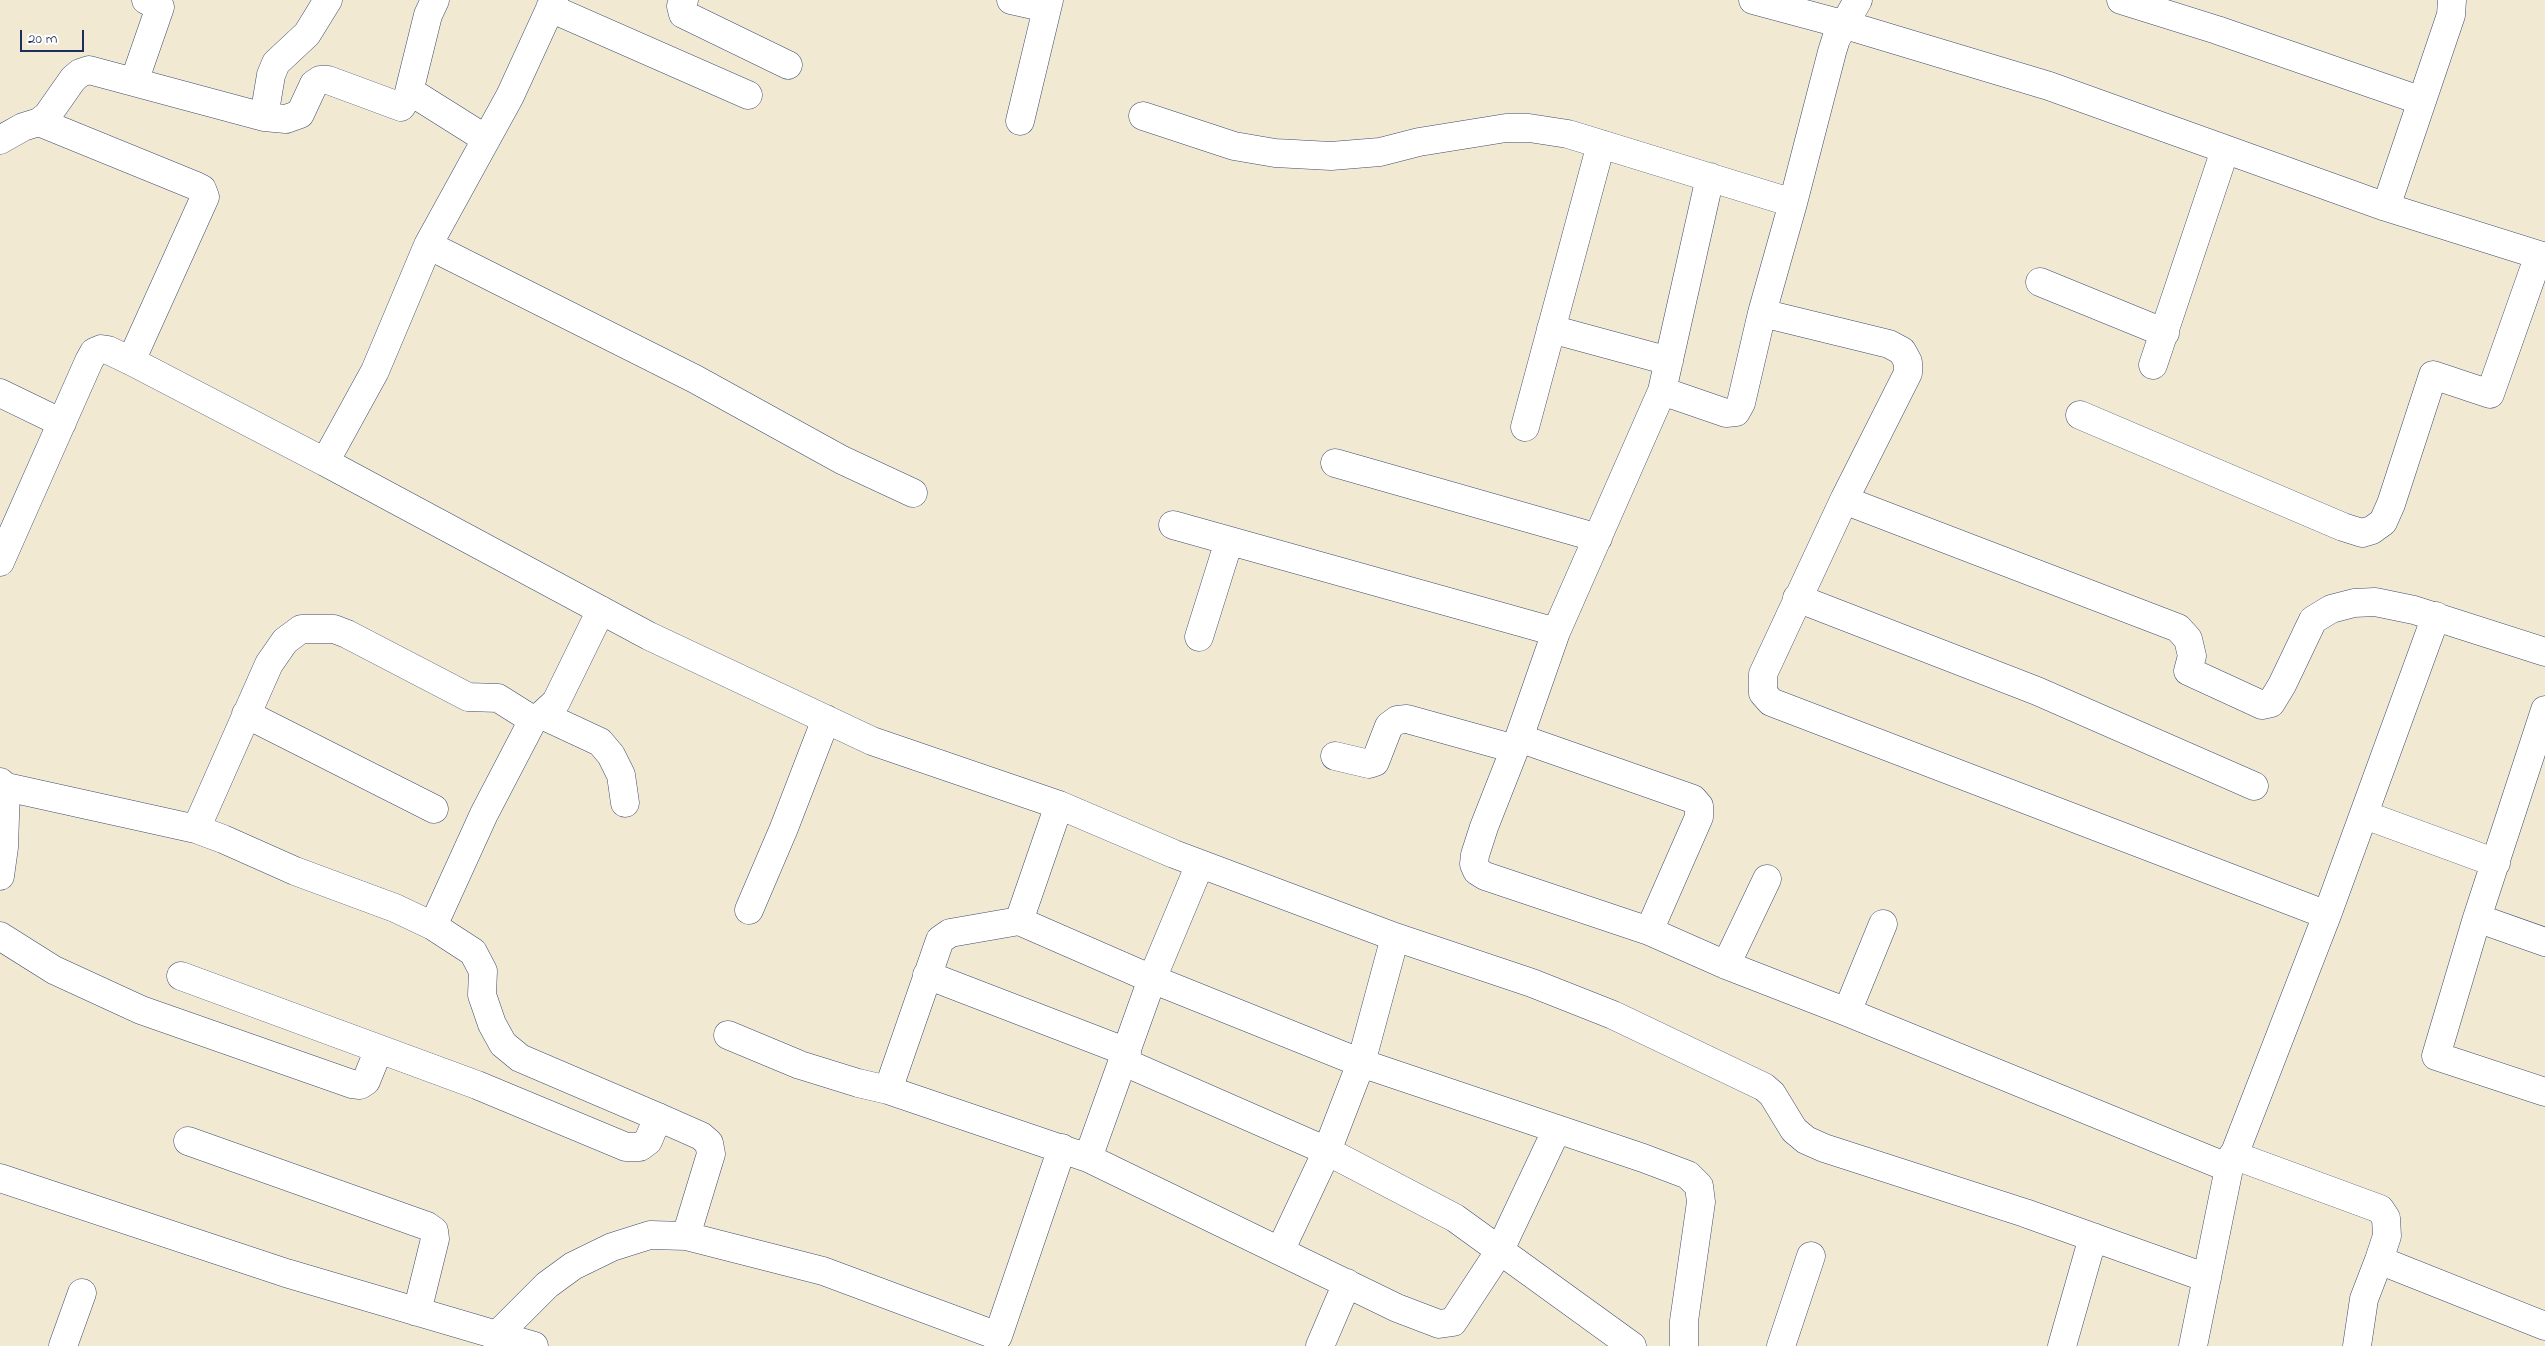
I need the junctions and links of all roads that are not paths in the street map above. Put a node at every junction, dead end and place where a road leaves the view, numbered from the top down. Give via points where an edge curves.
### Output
1 (146, 0) edge
2 (328, 0) edge
3 (435, 0) edge
4 (684, 0) edge
5 (1011, 0) edge
6 (1752, 0) edge
7 (1858, 0) edge
8 (2121, 0) edge
9 (2452, 0) edge
10 (552, 4) edge
11 (1048, 4) edge
12 (1846, 24) junction
13 (788, 65) dead end
14 (134, 82) junction
15 (748, 95) dead end
16 (408, 96) junction
17 (2422, 101) junction
18 (1143, 116) dead end
19 (264, 117) junction
20 (1020, 121) dead end
21 (39, 122) junction
22 (486, 139) junction
23 (0, 140) edge
24 (1601, 144) junction
25 (2225, 150) junction
26 (1710, 177) junction
27 (1793, 203) junction
28 (2386, 207) junction
29 (428, 246) junction
30 (2542, 256) edge
31 (2040, 282) dead end
32 (1762, 313) junction
33 (1551, 329) junction
34 (2165, 333) junction
35 (131, 361) junction
36 (1669, 361) junction
37 (2153, 365) dead end
38 (1662, 391) junction
39 (0, 393) edge
40 (2080, 414) dead end
41 (62, 423) junction
42 (1525, 427) dead end
43 (325, 462) junction
44 (1335, 463) dead end
45 (913, 493) dead end
46 (1844, 500) junction
47 (1173, 525) dead end
48 (1598, 538) junction
49 (1229, 541) junction
50 (0, 562) edge
51 (1797, 598) junction
52 (601, 610) junction
53 (2436, 616) junction
54 (1556, 632) junction
55 (1199, 638) dead end
56 (2545, 652) edge
57 (2545, 710) edge
58 (246, 714) junction
59 (538, 718) junction
60 (826, 719) junction
61 (1517, 744) junction
62 (1334, 756) dead end
63 (3, 784) edge
64 (2254, 786) dead end
65 (625, 803) dead end
66 (1059, 805) junction
67 (434, 809) dead end
68 (2365, 815) junction
69 (196, 829) junction
70 (2496, 863) junction
71 (1200, 864) junction
72 (0, 876) edge
73 (1767, 879) dead end
74 (749, 910) dead end
75 (2327, 915) junction
76 (2478, 918) junction
77 (1019, 921) junction
78 (1883, 924) dead end
79 (433, 926) junction
80 (1650, 931) junction
81 (0, 936) edge
82 (1396, 937) junction
83 (2545, 942) edge
84 (1726, 965) junction
85 (927, 975) junction
86 (181, 976) dead end
87 (1152, 979) junction
88 (1847, 1012) junction
89 (728, 1035) dead end
90 (379, 1049) junction
91 (1126, 1057) junction
92 (1361, 1062) junction
93 (888, 1090) junction
94 (2545, 1092) edge
95 (658, 1116) junction
96 (1557, 1129) junction
97 (188, 1141) dead end
98 (1062, 1148) junction
99 (1327, 1151) junction
100 (1088, 1158) junction
101 (2231, 1161) junction
102 (0, 1178) edge
103 (686, 1236) junction
104 (2093, 1237) junction
105 (1280, 1251) junction
106 (1499, 1252) junction
107 (1810, 1256) dead end
108 (2379, 1260) junction
109 (2207, 1278) junction
110 (1347, 1283) junction
111 (82, 1293) dead end
112 (417, 1312) junction
113 (2545, 1326) edge
114 (498, 1334) junction
115 (64, 1346) edge
116 (534, 1346) edge
117 (1320, 1346) edge
118 (1632, 1346) edge
119 (1684, 1346) edge
120 (1781, 1346) edge
121 (2062, 1346) edge
122 (2193, 1346) edge
123 (2357, 1346) edge

1 - 14 street via 160,7
2 - 19 street via 307,34 276,63
3 - 16 street via 428,14
4 - 13 street via 681,6 683,14
5 - 11 street
6 - 12 street
7 - 12 street
8 - 17 street
9 - 17 street via 2451,15
10 - 15 street
10 - 22 street via 510,96
11 - 20 street
12 - 25 street via 2049,86
12 - 27 street via 1832,52
14 - 19 street
14 - 21 street via 100,72 80,72
16 - 19 street via 401,107 397,107 328,80 320,80 314,84 300,114 286,119
16 - 22 street via 416,95
17 - 28 street
18 - 24 street via 1234,146 1275,153 1331,156 1380,152 1419,142 1506,128 1558,132
21 - 23 street
21 - 35 street via 202,189 205,197
22 - 29 street
24 - 26 street
24 - 33 street
25 - 28 street
25 - 34 street
26 - 27 street
26 - 36 street
27 - 32 street
28 - 30 street
29 - 43 street via 374,371
29 - 45 street via 695,379 842,460
30 - 40 street via 2490,394 2434,375 2391,504 2382,522 2372,530 2362,533 2343,527
31 - 34 street
32 - 38 street via 1741,403 1736,412 1726,413
32 - 46 street via 1889,344 1902,351 1908,362 1908,372
33 - 36 street
33 - 42 street
34 - 37 street
35 - 41 street via 108,350 94,352
35 - 43 street
36 - 38 street
38 - 48 street
39 - 41 street
41 - 50 street
43 - 52 street
44 - 48 street
46 - 51 street
46 - 53 street via 2178,628 2188,639 2192,656 2188,671 2262,705 2271,703 2275,697 2313,620 2331,609 2375,602
47 - 49 street
48 - 54 street
49 - 54 street
49 - 55 street
51 - 64 street via 2037,692
51 - 75 street via 1763,674 1763,693 1772,702
52 - 59 street via 556,702
52 - 60 street
53 - 56 street
53 - 68 street
54 - 61 street
57 - 70 street
58 - 59 street via 269,664 285,641 302,628 314,628 346,634 468,697 498,698
58 - 67 street
58 - 69 street
59 - 65 street via 600,742 621,775
59 - 79 street via 484,814
60 - 66 street via 872,741
60 - 74 street
61 - 62 street via 1406,719 1397,720 1389,726 1375,762 1369,764
61 - 80 street via 1474,855 1477,871
61 - 80 street via 1693,799 1699,806 1699,817
63 - 69 street
63 - 72 street via 4,847
66 - 71 street
66 - 77 street
68 - 70 street
68 - 75 street
69 - 79 street
70 - 76 street
71 - 82 street
71 - 87 street
73 - 84 street
75 - 101 street
76 - 83 street
76 - 94 street via 2436,1056
77 - 85 street via 950,933 940,940
77 - 87 street
78 - 88 street
79 - 95 street via 473,952 483,971 482,995 503,1044 520,1058
80 - 84 street
81 - 90 street via 54,970 141,1010 352,1084 360,1086 366,1081
82 - 92 street
82 - 104 street via 1532,983 1613,1015 1764,1087 1772,1094 1794,1130 1824,1148
84 - 88 street
85 - 91 street
85 - 93 street
86 - 90 street
87 - 91 street
87 - 92 street
88 - 101 street
89 - 93 street via 800,1065
90 - 95 street via 477,1085 626,1147 640,1147 648,1141
91 - 99 street
91 - 100 street
92 - 96 street
92 - 99 street
93 - 98 street
95 - 103 street via 709,1143 711,1154
96 - 106 street
96 - 119 street via 1688,1175 1699,1186 1701,1202 1684,1321
97 - 112 street via 434,1231 435,1239
98 - 100 street
98 - 103 street via 998,1336 823,1271
99 - 105 street
99 - 106 street via 1455,1218
100 - 105 street
101 - 108 street via 2380,1210 2386,1218 2387,1236
101 - 109 street
102 - 112 street via 286,1273
103 - 114 street via 650,1235 612,1247 573,1266 547,1285
104 - 109 street
104 - 121 street
105 - 110 street
106 - 110 street via 1453,1322 1439,1324 1424,1320
106 - 118 street
107 - 120 street
108 - 113 street
108 - 123 street via 2364,1299
109 - 122 street
110 - 117 street
111 - 115 street
112 - 114 street
114 - 116 street

